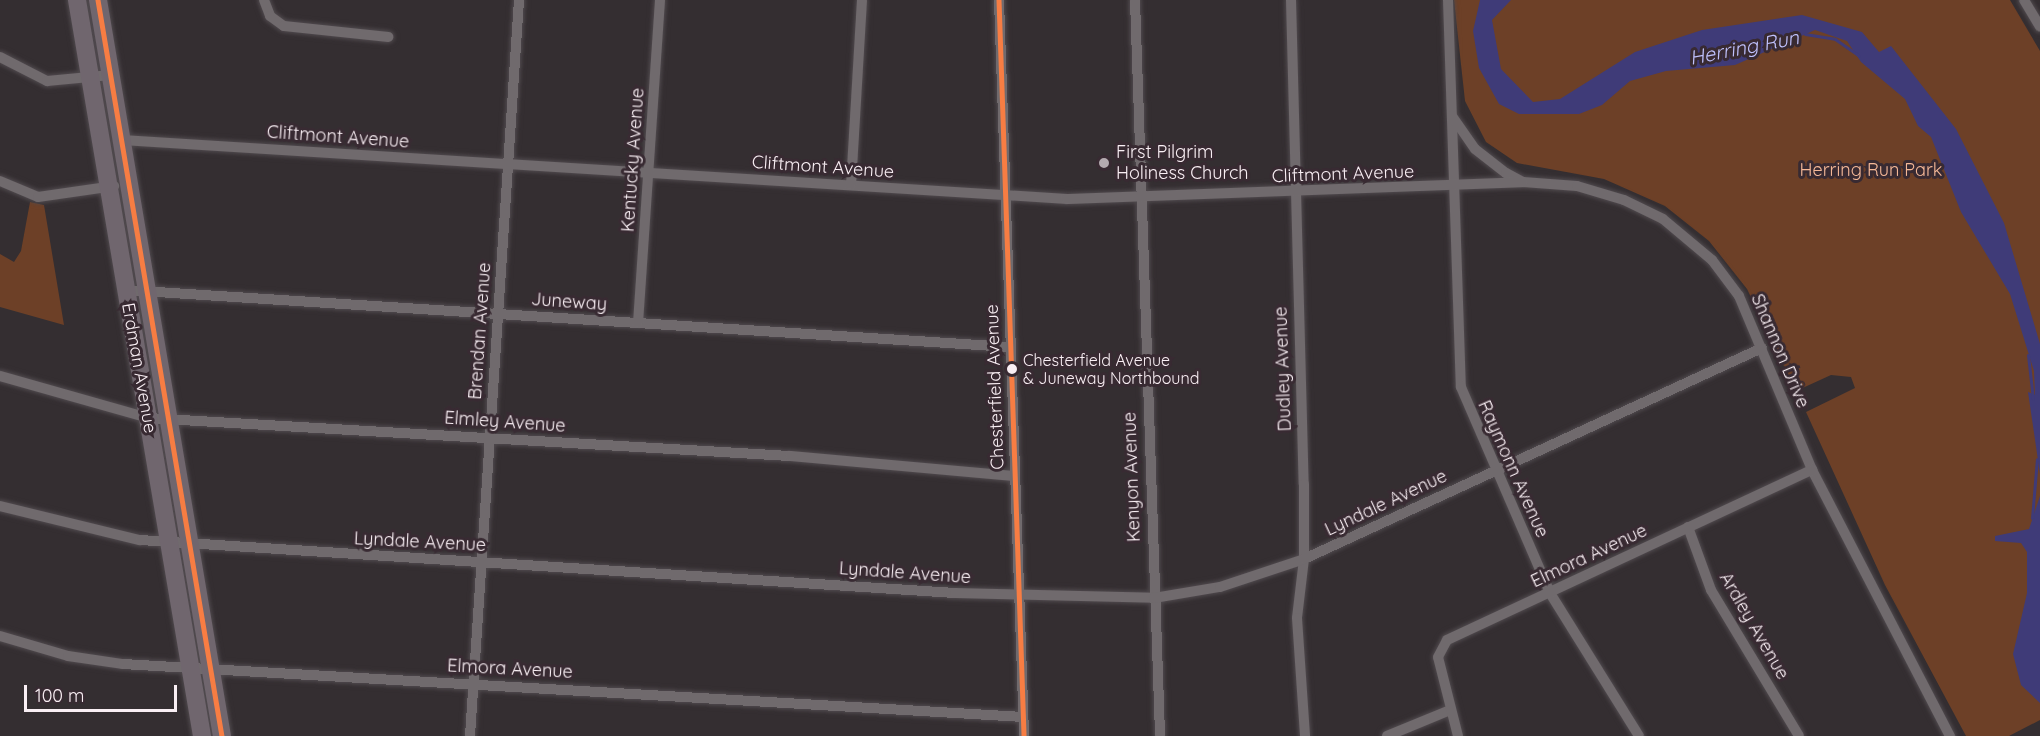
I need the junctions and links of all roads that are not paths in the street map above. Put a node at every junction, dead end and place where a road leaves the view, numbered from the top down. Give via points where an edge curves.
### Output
1 (77, 0) edge
2 (98, 0) edge
3 (264, 0) edge
4 (519, 0) edge
5 (660, 0) edge
6 (862, 0) edge
7 (999, 0) edge
8 (1135, 0) edge
9 (1290, 0) edge
10 (1448, 0) edge
11 (2024, 0) edge
12 (2036, 10) edge
13 (2040, 27) edge
14 (388, 37) dead end
15 (0, 57) edge
16 (111, 75) junction
17 (91, 78) junction
18 (1452, 116) junction
19 (122, 140) junction
20 (508, 164) junction
21 (649, 173) junction
22 (0, 181) edge
23 (1523, 182) junction
24 (129, 183) junction
25 (851, 185) junction
26 (109, 187) junction
27 (1452, 187) junction
28 (1296, 191) junction
29 (1006, 195) junction
30 (1141, 198) junction
31 (126, 290) junction
32 (147, 291) junction
33 (498, 314) junction
34 (638, 323) junction
35 (1010, 347) junction
36 (1761, 348) junction
37 (0, 376) edge
38 (148, 418) junction
39 (169, 420) junction
40 (489, 437) junction
41 (1812, 470) junction
42 (1493, 471) junction
43 (1014, 476) junction
44 (0, 506) edge
45 (1688, 527) junction
46 (166, 541) junction
47 (189, 543) junction
48 (1304, 560) junction
49 (482, 562) junction
50 (1550, 593) junction
51 (1018, 596) junction
52 (1154, 598) junction
53 (0, 636) edge
54 (190, 665) junction
55 (210, 667) junction
56 (473, 684) junction
57 (1448, 711) junction
58 (1022, 717) junction
59 (202, 736) edge
60 (222, 736) edge
61 (470, 736) edge
62 (1024, 736) edge
63 (1160, 736) edge
64 (1305, 736) edge
65 (1387, 736) edge
66 (1458, 736) edge
67 (1639, 736) edge
68 (1799, 736) edge
69 (1950, 736) edge

1 - 17 main road, Erdman Avenue
2 - 16 main road, Erdman Avenue
3 - 14 street via 270,16 284,26
4 - 20 street, Brendan Avenue
5 - 21 street, Kentucky Avenue
6 - 25 street
7 - 29 street, Chesterfield Avenue
8 - 30 street, Kenyon Avenue
9 - 28 street, Dudley Avenue
10 - 18 street
11 - 12 street
12 - 13 street
15 - 17 street via 47,81
16 - 17 street
16 - 19 main road, Erdman Avenue
17 - 26 main road, Erdman Avenue
18 - 23 street, Shannon Drive via 1480,154
18 - 27 street
19 - 20 street, Cliftmont Avenue
19 - 24 main road, Erdman Avenue
20 - 21 street, Cliftmont Avenue
20 - 33 street, Brendan Avenue
21 - 25 street, Cliftmont Avenue
21 - 34 street, Kentucky Avenue
22 - 26 street via 38,197
23 - 27 street, Cliftmont Avenue
23 - 36 street, Shannon Drive via 1595,190 1663,219 1712,260 1731,284
24 - 26 street
24 - 32 main road, Erdman Avenue
25 - 29 street, Cliftmont Avenue
26 - 31 main road, Erdman Avenue
27 - 28 street, Cliftmont Avenue
27 - 42 street, Raymonn Avenue via 1461,387
28 - 30 street, Cliftmont Avenue
28 - 48 street, Dudley Avenue
29 - 30 street, Cliftmont Avenue
29 - 35 street, Chesterfield Avenue
30 - 52 street, Kenyon Avenue
31 - 32 street, Juneway
31 - 38 main road, Erdman Avenue
32 - 33 street, Juneway
32 - 39 main road, Erdman Avenue
33 - 34 street, Juneway
33 - 40 street, Brendan Avenue
34 - 35 street, Juneway
35 - 43 street, Chesterfield Avenue
36 - 41 street, Shannon Drive
36 - 42 street, Lyndale Avenue
37 - 38 street, Elmley Avenue
38 - 39 street, Elmley Avenue
38 - 46 main road, Erdman Avenue
39 - 40 street, Elmley Avenue
39 - 47 main road, Erdman Avenue
40 - 43 street, Elmley Avenue
40 - 49 street, Brendan Avenue
41 - 45 street, Elmora Avenue
41 - 69 street, Shannon Drive
42 - 48 street, Lyndale Avenue
42 - 50 street, Raymonn Avenue
43 - 51 street, Chesterfield Avenue
44 - 46 street, Lyndale Avenue via 105,536
45 - 50 street, Elmora Avenue
45 - 68 street, Ardley Avenue via 1711,590
46 - 47 street, Lyndale Avenue
46 - 54 main road, Erdman Avenue
47 - 49 street, Lyndale Avenue
47 - 55 main road, Erdman Avenue
48 - 52 street, Lyndale Avenue via 1220,587
48 - 64 street, Dudley Avenue via 1297,618
49 - 51 street, Lyndale Avenue
49 - 56 street, Brendan Avenue
50 - 57 street, Elmora Avenue via 1441,646
50 - 67 street, Raymonn Avenue
51 - 52 street, Lyndale Avenue
51 - 58 street, Chesterfield Avenue
52 - 63 street, Kenyon Avenue
53 - 54 street, Elmora Avenue via 91,661
54 - 55 street, Elmora Avenue
54 - 59 main road, Erdman Avenue
55 - 56 street, Elmora Avenue
55 - 60 main road, Erdman Avenue
56 - 58 street, Elmora Avenue
56 - 61 street, Brendan Avenue
57 - 65 street
57 - 66 street
58 - 62 street, Chesterfield Avenue

